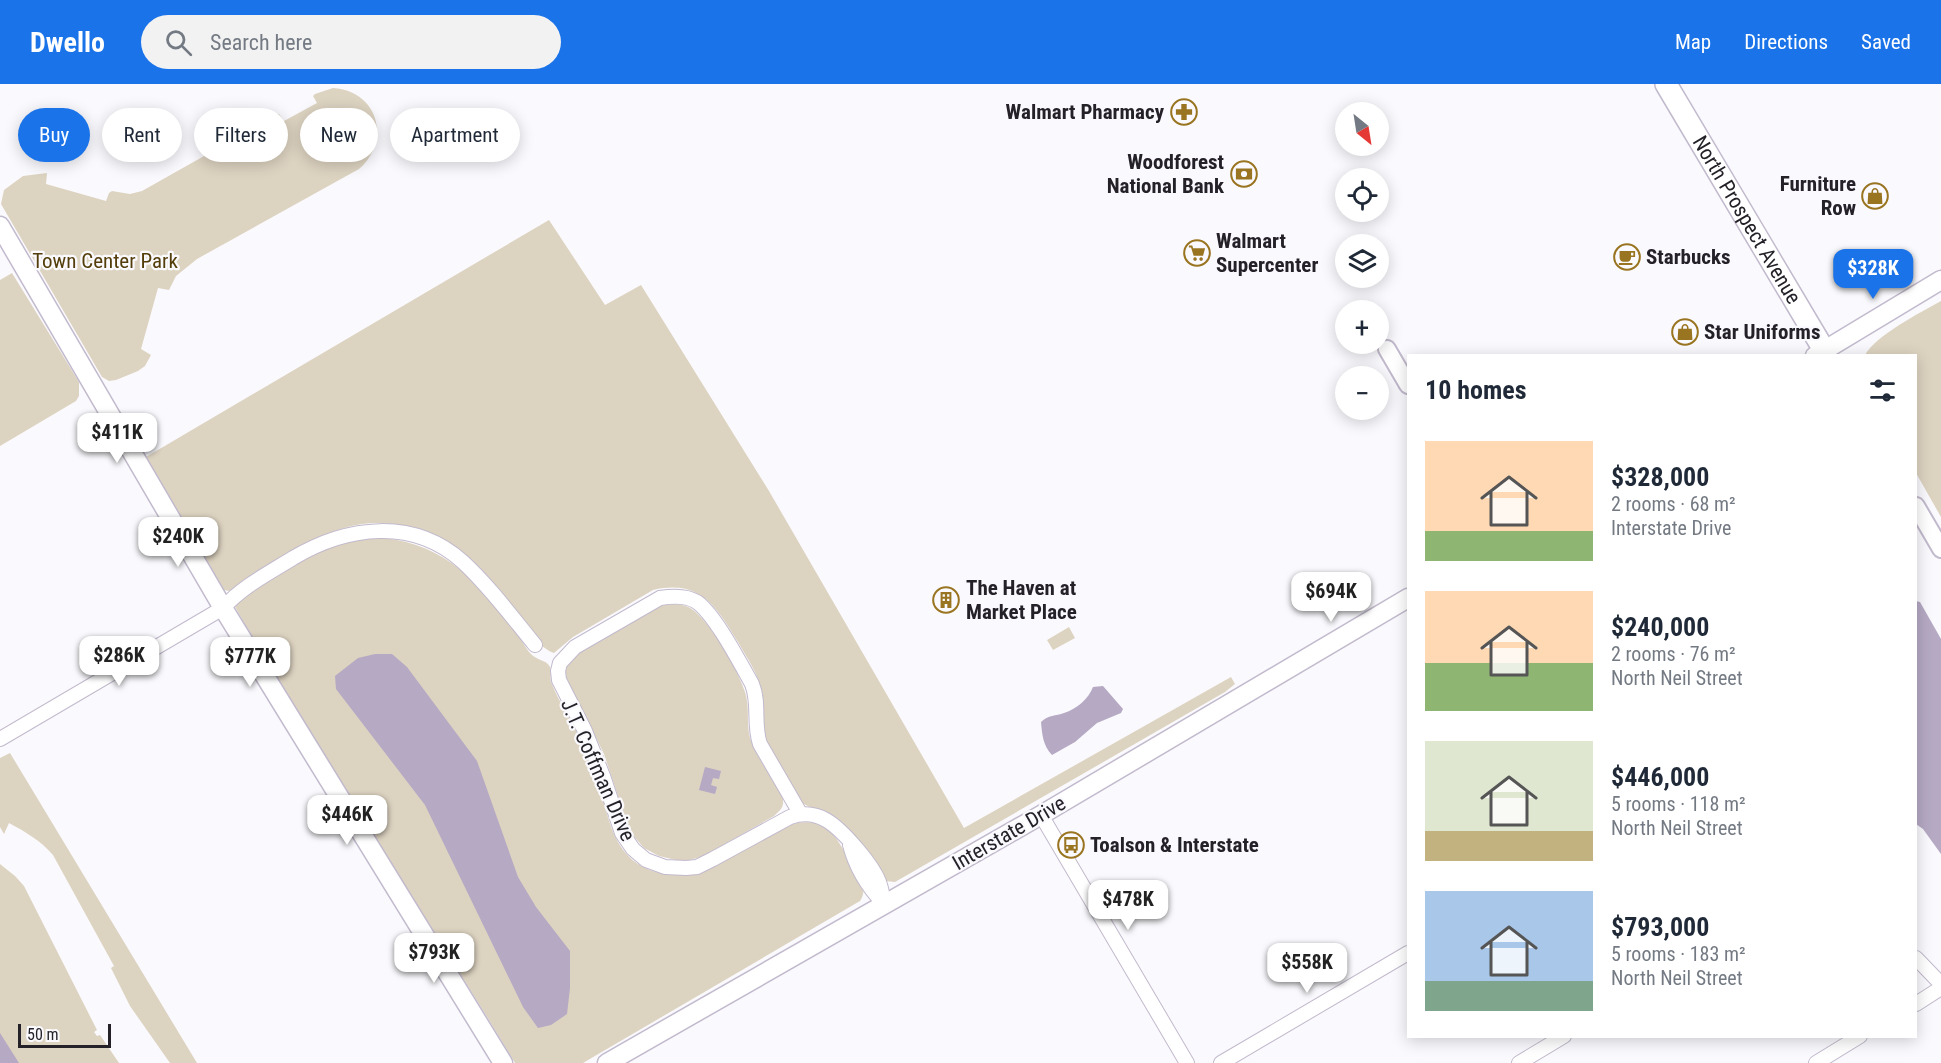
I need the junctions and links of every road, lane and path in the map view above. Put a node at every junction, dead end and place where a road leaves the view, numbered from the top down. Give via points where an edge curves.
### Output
1 (1666, 84) edge
2 (0, 226) edge
3 (1941, 280) edge
4 (1389, 352) edge
5 (1822, 354) edge
6 (1407, 383) edge
7 (1917, 508) edge
8 (1941, 549) edge
9 (1407, 599) edge
10 (223, 608) junction
11 (535, 645) dead end
12 (0, 739) edge
13 (800, 813) junction
14 (1041, 815) junction
15 (884, 904) junction
16 (1407, 954) edge
17 (1917, 959) edge
18 (1941, 984) edge
19 (1941, 988) edge
20 (1917, 1003) edge
21 (1561, 1038) edge
22 (1857, 1038) edge
23 (503, 1063) edge
24 (607, 1063) edge
25 (1187, 1063) edge
26 (1221, 1063) edge
27 (1519, 1063) edge
28 (1816, 1063) edge

1 - 5 main road, North Prospect Avenue
2 - 10 main road
3 - 5 main road
4 - 6 street
7 - 8 street
9 - 14 main road, Interstate Drive
10 - 11 street via 240,591 326,541 351,533 399,531 441,547 461,561
10 - 12 street
10 - 23 main road
13 - 13 street, J.T. Coffman Drive via 697,867 665,867 646,860 622,833 585,731 559,680 560,663 575,647 660,598 685,597 696,602 717,626 752,684 759,744
13 - 15 street via 827,821 849,843 870,890
14 - 15 main road, Interstate Drive
14 - 25 street
15 - 24 main road, Interstate Drive
16 - 26 street
17 - 18 street
19 - 20 street
21 - 27 street
22 - 28 street

